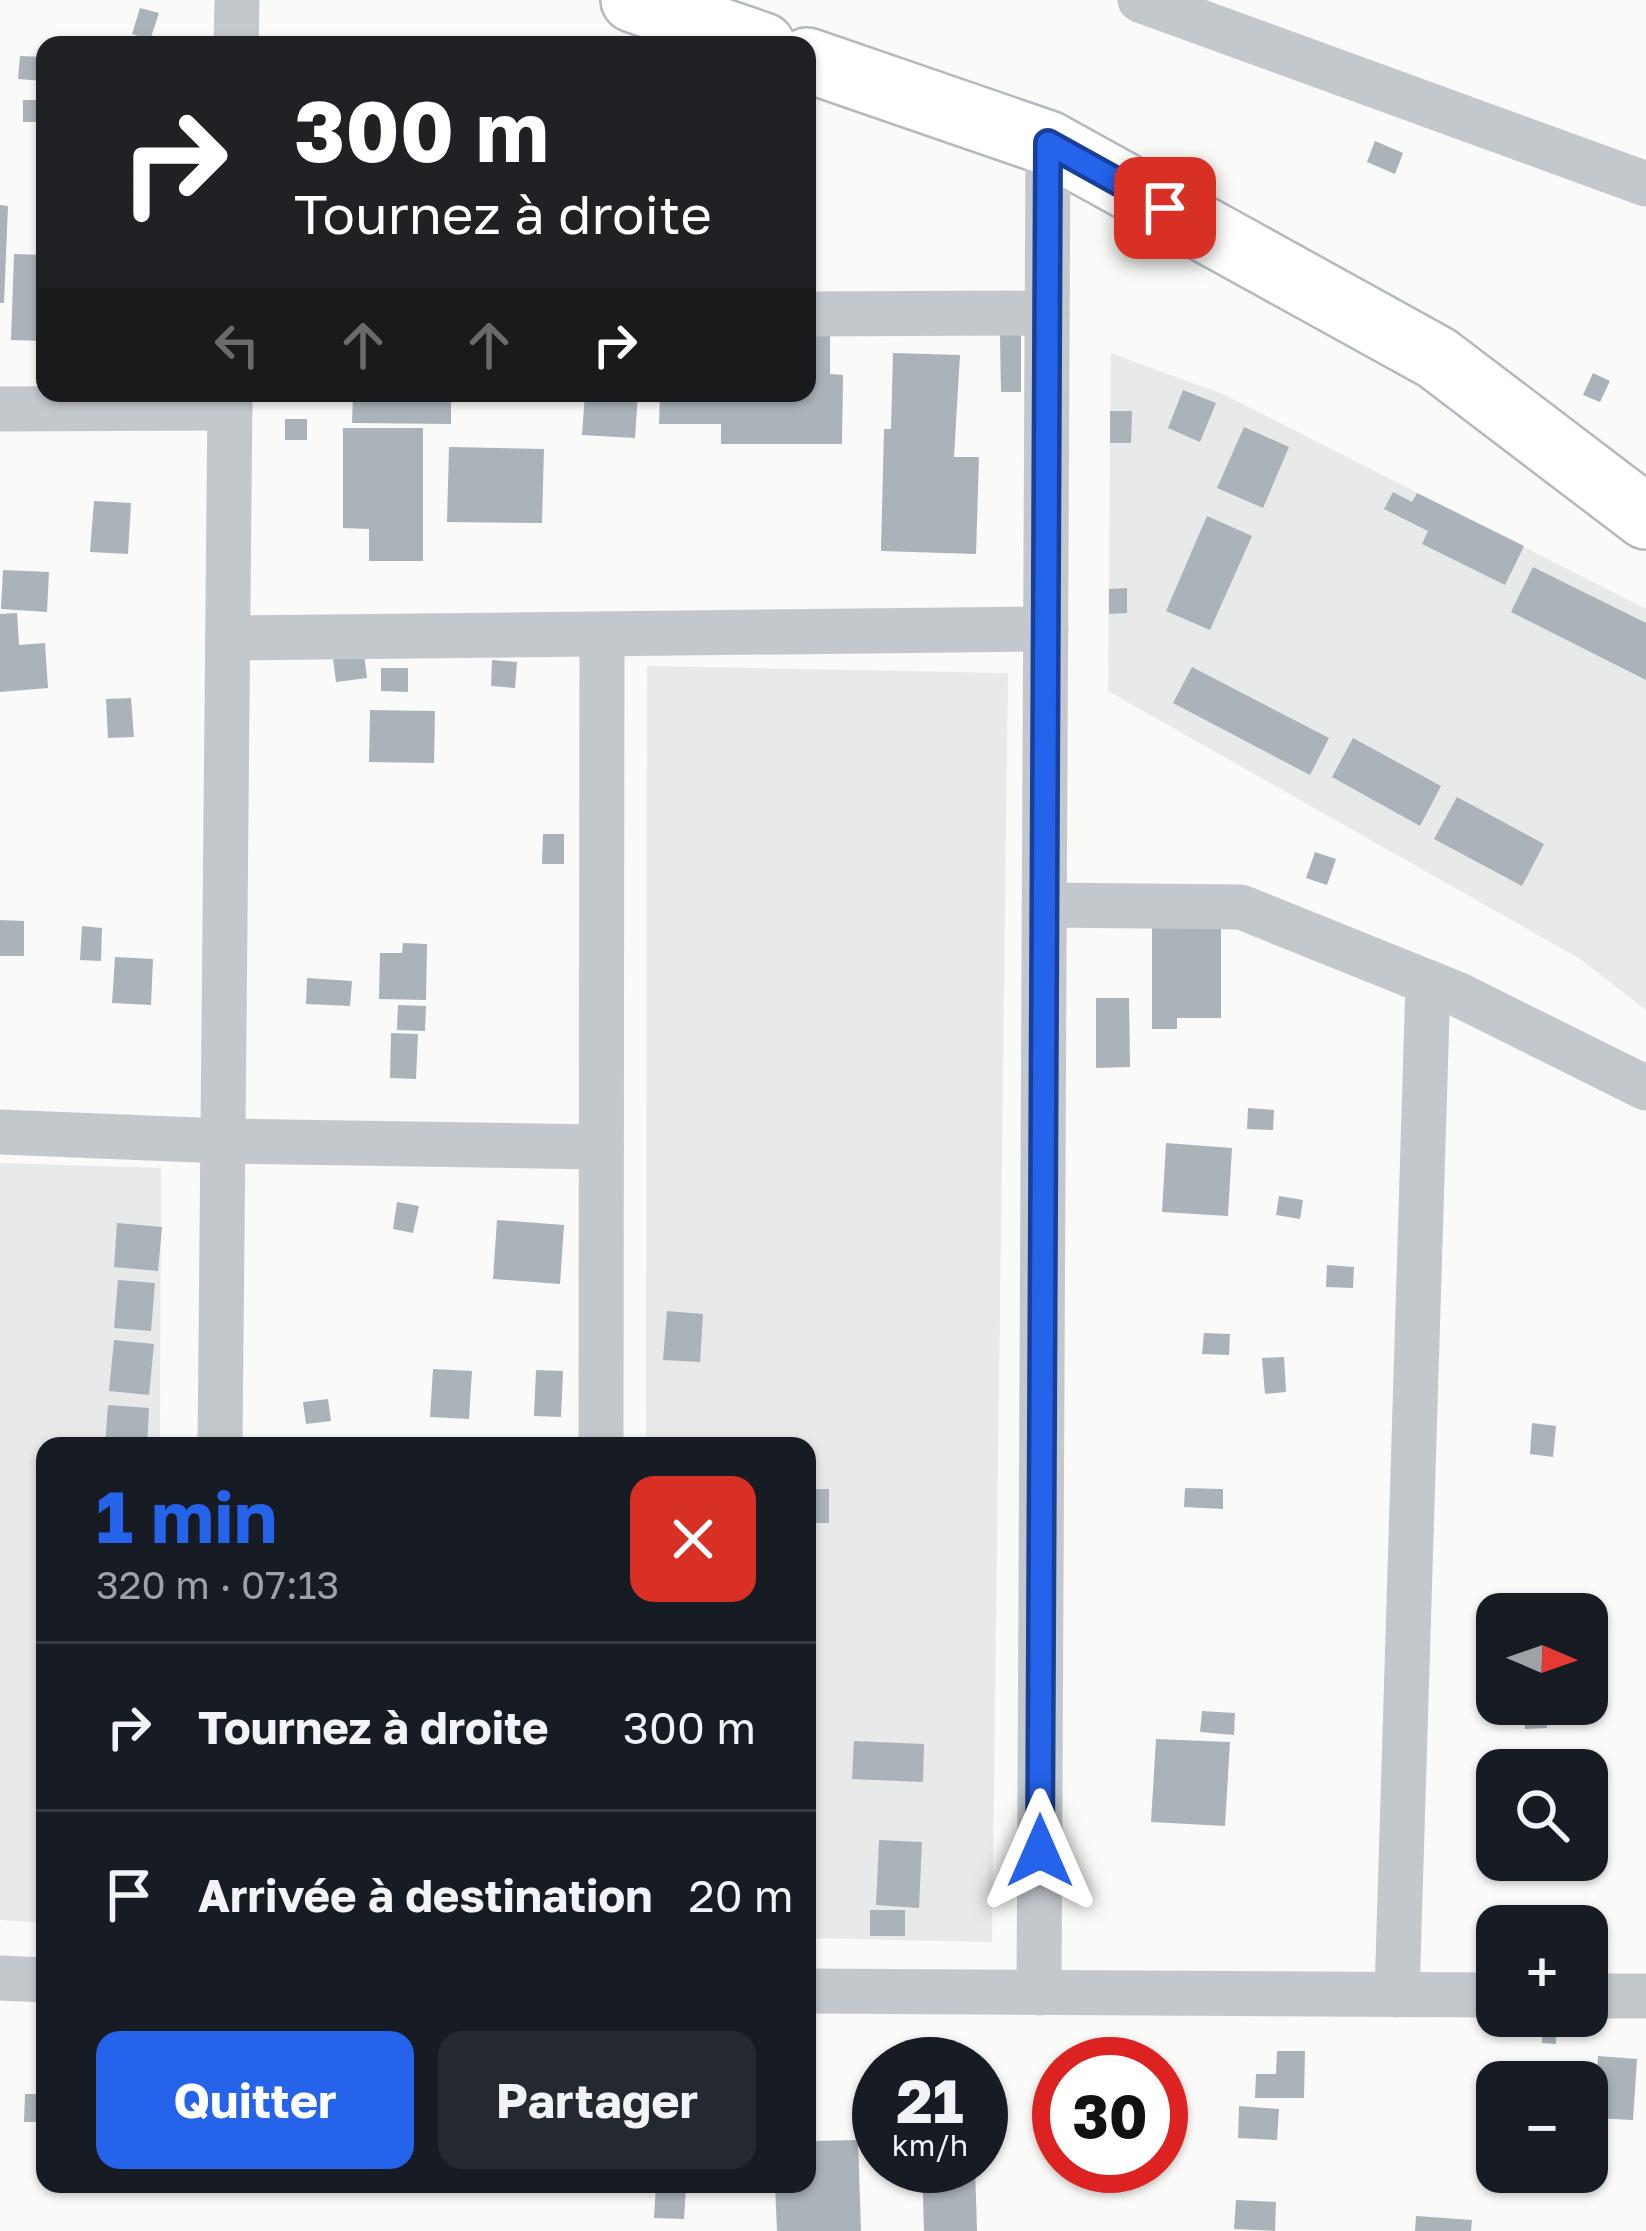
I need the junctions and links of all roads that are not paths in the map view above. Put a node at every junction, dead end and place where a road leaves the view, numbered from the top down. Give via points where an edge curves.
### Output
1 (237, 0) edge
2 (633, 0) edge
3 (1140, 0) edge
4 (236, 36) edge
5 (737, 36) edge
6 (816, 63) edge
7 (1048, 143) junction
8 (1646, 184) edge
9 (1047, 313) junction
10 (816, 314) edge
11 (179, 402) edge
12 (230, 402) edge
13 (0, 409) edge
14 (1646, 518) edge
15 (1046, 629) junction
16 (602, 634) junction
17 (228, 638) junction
18 (1044, 905) junction
19 (1427, 982) junction
20 (1646, 1088) edge
21 (0, 1132) edge
22 (223, 1142) junction
23 (602, 1147) junction
24 (220, 1437) edge
25 (601, 1437) edge
26 (0, 1978) edge
27 (36, 1980) edge
28 (816, 1991) edge
29 (1039, 1993) junction
30 (1396, 1995) junction
31 (1476, 1995) edge
32 (1608, 1996) edge
33 (1646, 1996) edge

1 - 4 street
2 - 5 main road
3 - 8 street
6 - 7 main road
7 - 9 street
7 - 14 main road via 1437,358
9 - 10 street
9 - 15 street
11 - 13 street
12 - 17 street
15 - 16 street
15 - 18 street
16 - 17 street
16 - 23 street
17 - 22 street
18 - 19 street via 1241,907
18 - 29 street
19 - 20 street
19 - 30 street
21 - 22 street
22 - 23 street
22 - 24 street
23 - 25 street
26 - 27 street
28 - 29 street
29 - 30 street
30 - 31 street
32 - 33 street

